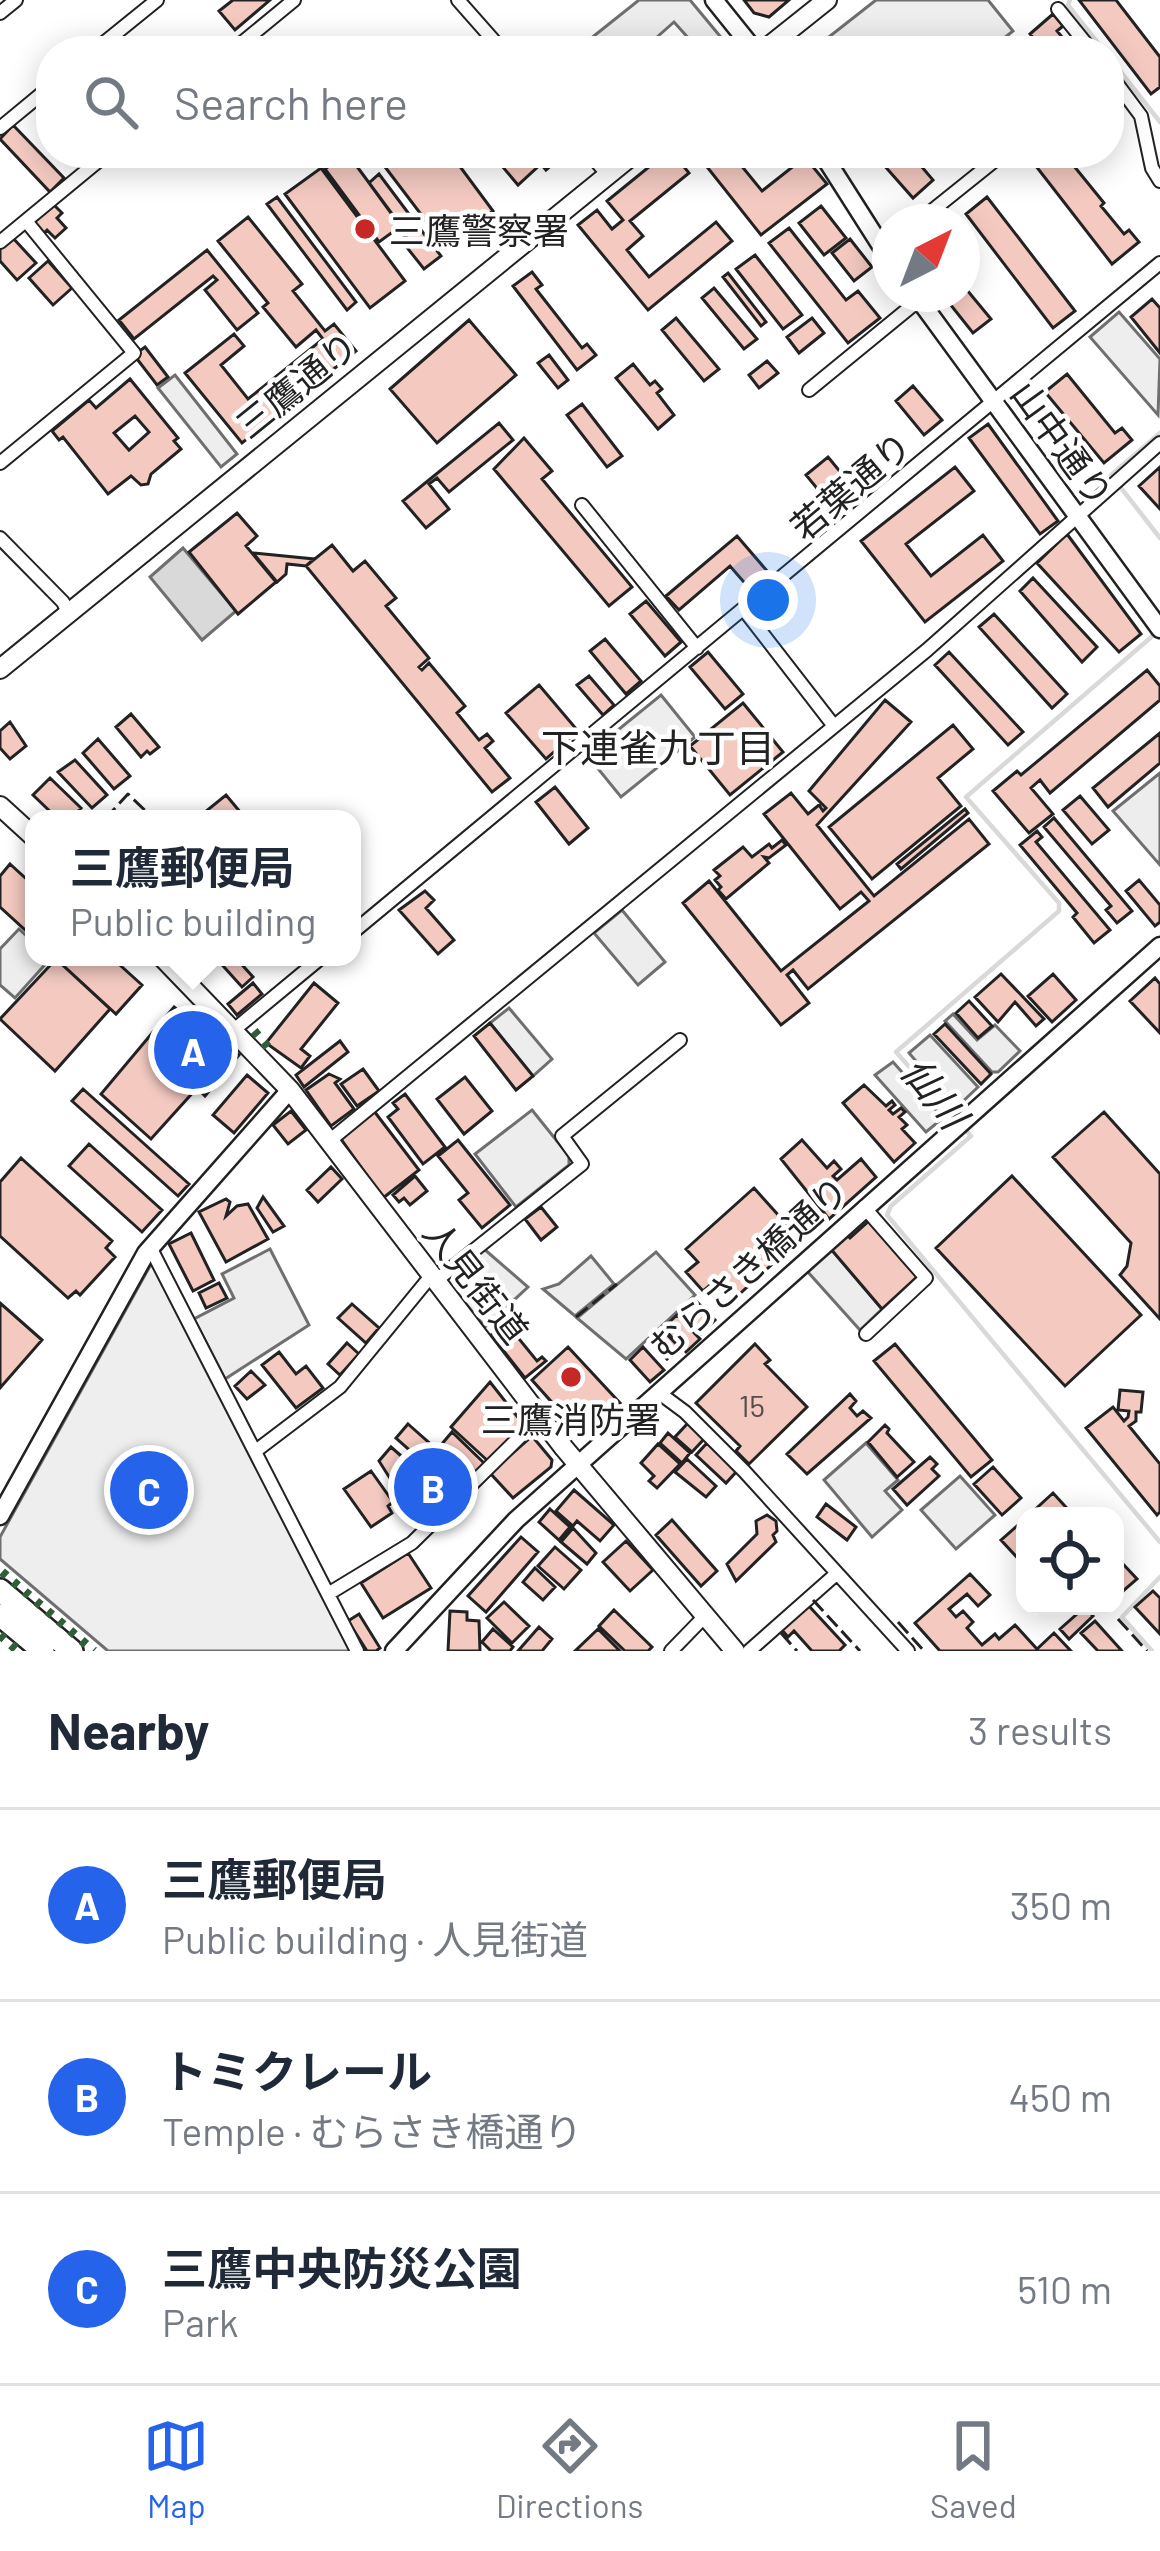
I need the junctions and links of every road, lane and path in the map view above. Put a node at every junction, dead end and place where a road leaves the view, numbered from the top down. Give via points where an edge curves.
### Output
1 (16, 0) edge
2 (157, 0) edge
3 (295, 0) edge
4 (458, 0) edge
5 (714, 0) edge
6 (827, 0) edge
7 (1058, 9) dead end
8 (0, 13) edge
9 (113, 36) edge
10 (251, 36) edge
11 (490, 36) edge
12 (746, 36) edge
13 (779, 36) edge
14 (1079, 36) edge
15 (1124, 93) edge
16 (36, 98) edge
17 (0, 128) edge
18 (89, 168) edge
19 (602, 168) edge
20 (617, 168) edge
21 (832, 168) edge
22 (985, 168) edge
23 (608, 175) junction
24 (1160, 181) edge
25 (940, 204) edge
26 (26, 220) junction
27 (872, 227) edge
28 (0, 242) edge
29 (1160, 263) edge
30 (900, 312) edge
31 (928, 312) edge
32 (809, 390) dead end
33 (994, 404) junction
34 (1160, 443) edge
35 (0, 463) edge
36 (582, 505) dead end
37 (1076, 517) junction
38 (0, 538) edge
39 (745, 611) junction
40 (68, 612) junction
41 (1158, 627) edge
42 (697, 648) junction
43 (0, 669) edge
44 (833, 726) junction
45 (0, 806) edge
46 (25, 829) edge
47 (361, 926) edge
48 (1160, 946) edge
49 (171, 966) edge
50 (311, 966) edge
51 (235, 1029) junction
52 (680, 1040) dead end
53 (290, 1090) junction
54 (328, 1142) junction
55 (864, 1207) junction
56 (150, 1247) junction
57 (435, 1279) junction
58 (866, 1334) dead end
59 (658, 1393) junction
60 (540, 1417) junction
61 (257, 1450) junction
62 (579, 1465) junction
63 (0, 1516) edge
64 (836, 1575) junction
65 (0, 1590) edge
66 (328, 1594) junction
67 (0, 1615) edge
68 (705, 1616) junction
69 (43, 1651) edge
70 (72, 1651) edge
71 (357, 1651) edge
72 (394, 1651) edge
73 (671, 1651) edge
74 (735, 1651) edge
75 (748, 1651) edge
76 (908, 1651) edge

1 - 8 street
2 - 9 street
3 - 10 street
4 - 11 street
5 - 12 street
6 - 13 main road
7 - 14 street
15 - 24 street via 1141,116
16 - 17 street
18 - 26 street
19 - 23 street
20 - 23 main road, 三鷹通り
21 - 27 street
22 - 25 street
23 - 40 main road, 三鷹通り
26 - 28 street
26 - 35 street via 134,353
29 - 33 street, 若葉通り
30 - 32 street
31 - 33 street, 山中通り
33 - 37 street, 山中通り
33 - 39 street, 若葉通り
34 - 37 street
36 - 42 street
37 - 41 street, 山中通り
37 - 44 street
38 - 40 street
39 - 42 street, 若葉通り
39 - 44 street
40 - 43 main road, 三鷹通り
42 - 47 street, 若葉通り
44 - 54 street
45 - 46 main road
48 - 55 street, むらさき橋通り
49 - 51 main road, 人見街道
50 - 51 street
51 - 53 main road, 人見街道
52 - 57 street via 562,1136 582,1164
53 - 54 main road, 人見街道
53 - 56 street
54 - 57 main road, 人見街道
55 - 58 street via 926,1278
55 - 59 street, むらさき橋通り
56 - 61 street
56 - 63 street
57 - 60 main road, 人見街道
57 - 61 street via 340,1387
59 - 62 street, むらさき橋通り
59 - 64 street via 744,1471
60 - 62 main road, 人見街道
60 - 66 street via 412,1543
61 - 66 street
62 - 68 main road, 人見街道
62 - 72 street, むらさき橋通り
64 - 75 street
64 - 76 street
65 - 70 main road
66 - 71 street
67 - 69 main road
68 - 73 street
68 - 74 main road, 人見街道

